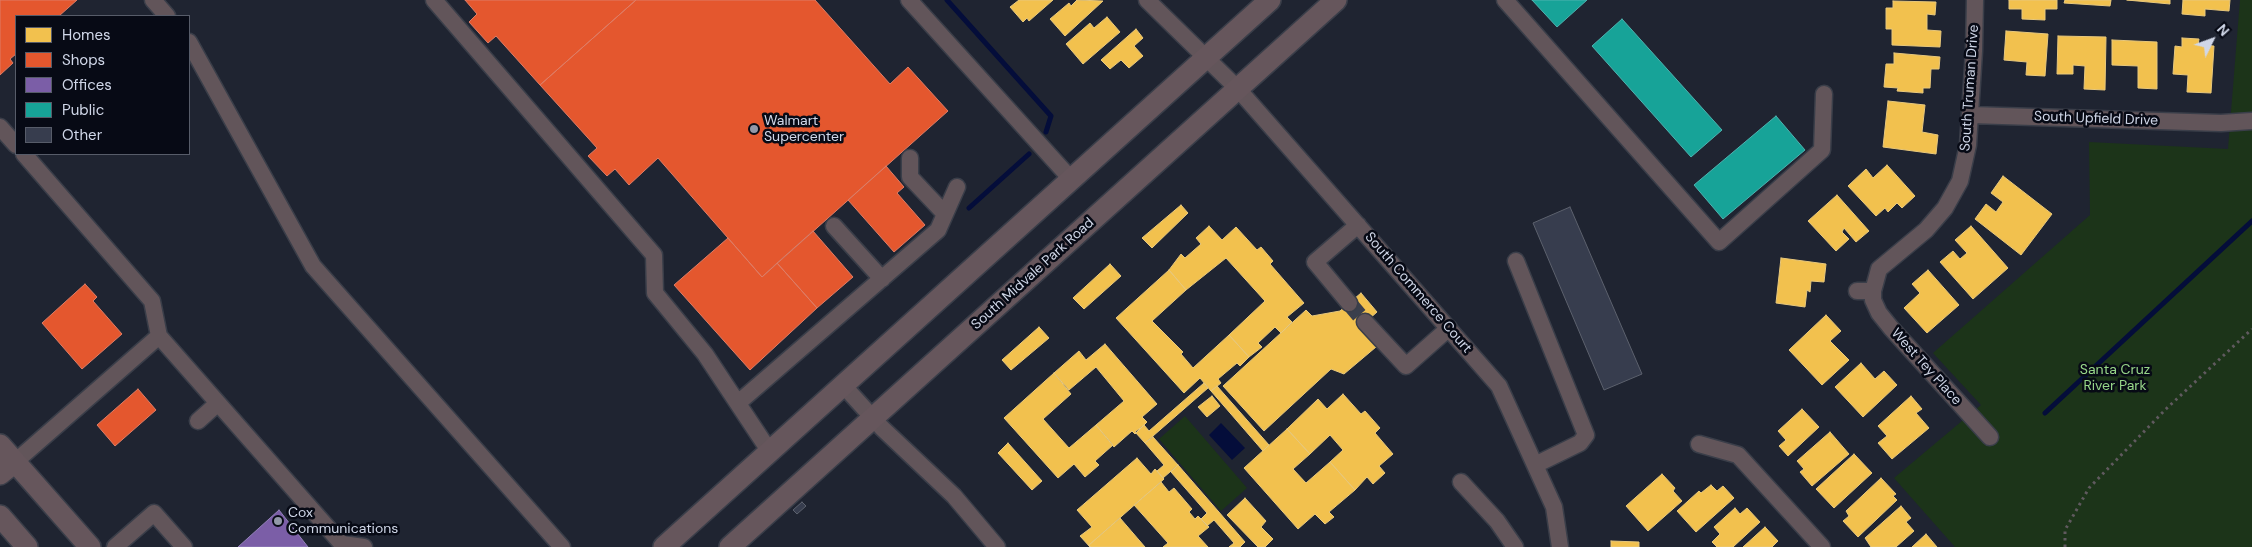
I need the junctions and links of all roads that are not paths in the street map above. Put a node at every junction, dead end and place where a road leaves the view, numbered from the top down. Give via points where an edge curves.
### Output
1 (153, 0) edge
2 (434, 0) edge
3 (908, 0) edge
4 (1147, 0) edge
5 (1270, 0) edge
6 (1336, 0) edge
7 (1505, 0) edge
8 (1975, 0) edge
9 (166, 15) edge
10 (190, 44) edge
11 (1212, 65) junction
12 (1238, 89) junction
13 (1824, 94) dead end
14 (1971, 115) junction
15 (2252, 121) edge
16 (0, 127) edge
17 (15, 144) edge
18 (25, 155) edge
19 (910, 158) dead end
20 (1071, 179) junction
21 (957, 187) dead end
22 (945, 214) junction
23 (1358, 225) junction
24 (834, 226) dead end
25 (1516, 261) dead end
26 (882, 279) junction
27 (1865, 291) joint
28 (1349, 303) tunnel mouth
29 (1365, 322) tunnel mouth
30 (1449, 328) junction
31 (160, 336) junction
32 (843, 385) junction
33 (218, 403) junction
34 (738, 403) junction
35 (873, 418) junction
36 (198, 421) dead end
37 (1990, 437) dead end
38 (1698, 444) dead end
39 (0, 445) edge
40 (770, 452) junction
41 (1535, 465) junction
42 (8, 468) edge
43 (1461, 482) dead end
44 (0, 516) edge
45 (340, 545) edge
46 (734, 546) edge
47 (27, 547) edge
48 (90, 547) edge
49 (115, 547) edge
50 (184, 547) edge
51 (364, 547) edge
52 (562, 547) edge
53 (664, 547) edge
54 (997, 547) edge
55 (1515, 547) edge
56 (1560, 547) edge
57 (1822, 547) edge

1 - 9 street
2 - 34 street via 654,255 655,294 705,354
3 - 20 street
4 - 11 street, South Commerce Court
5 - 11 main road
6 - 12 main road, South Midvale Park Road
7 - 13 street via 1719,242 1822,150
8 - 14 street, South Truman Drive
10 - 52 street via 313,266
11 - 12 street, South Commerce Court
11 - 20 main road
12 - 23 street, South Commerce Court
12 - 35 main road, South Midvale Park Road
14 - 15 street, South Upfield Drive via 2221,123
14 - 27 street, South Truman Drive via 1960,181 1945,208 1926,230 1879,269
16 - 17 street
18 - 31 street via 152,301
19 - 22 street via 910,177
20 - 32 main road
21 - 22 street
22 - 26 street via 938,230
23 - 28 street via 1315,262
23 - 30 street, South Commerce Court
24 - 26 street
25 - 41 street via 1586,435 1580,443
26 - 34 street
27 - 37 street, West Tey Place via 1891,328
29 - 30 street via 1406,366
30 - 41 street, South Commerce Court via 1499,386
31 - 33 street
31 - 42 street
32 - 35 street
32 - 40 main road
33 - 36 street
33 - 45 street
34 - 40 street
35 - 46 main road, South Midvale Park Road
35 - 54 street via 954,496
38 - 57 street via 1738,455
39 - 42 main road
40 - 53 main road
41 - 56 street, South Commerce Court via 1554,507
42 - 48 main road
43 - 55 street via 1497,521
44 - 47 main road
45 - 51 street
49 - 50 street via 154,512

